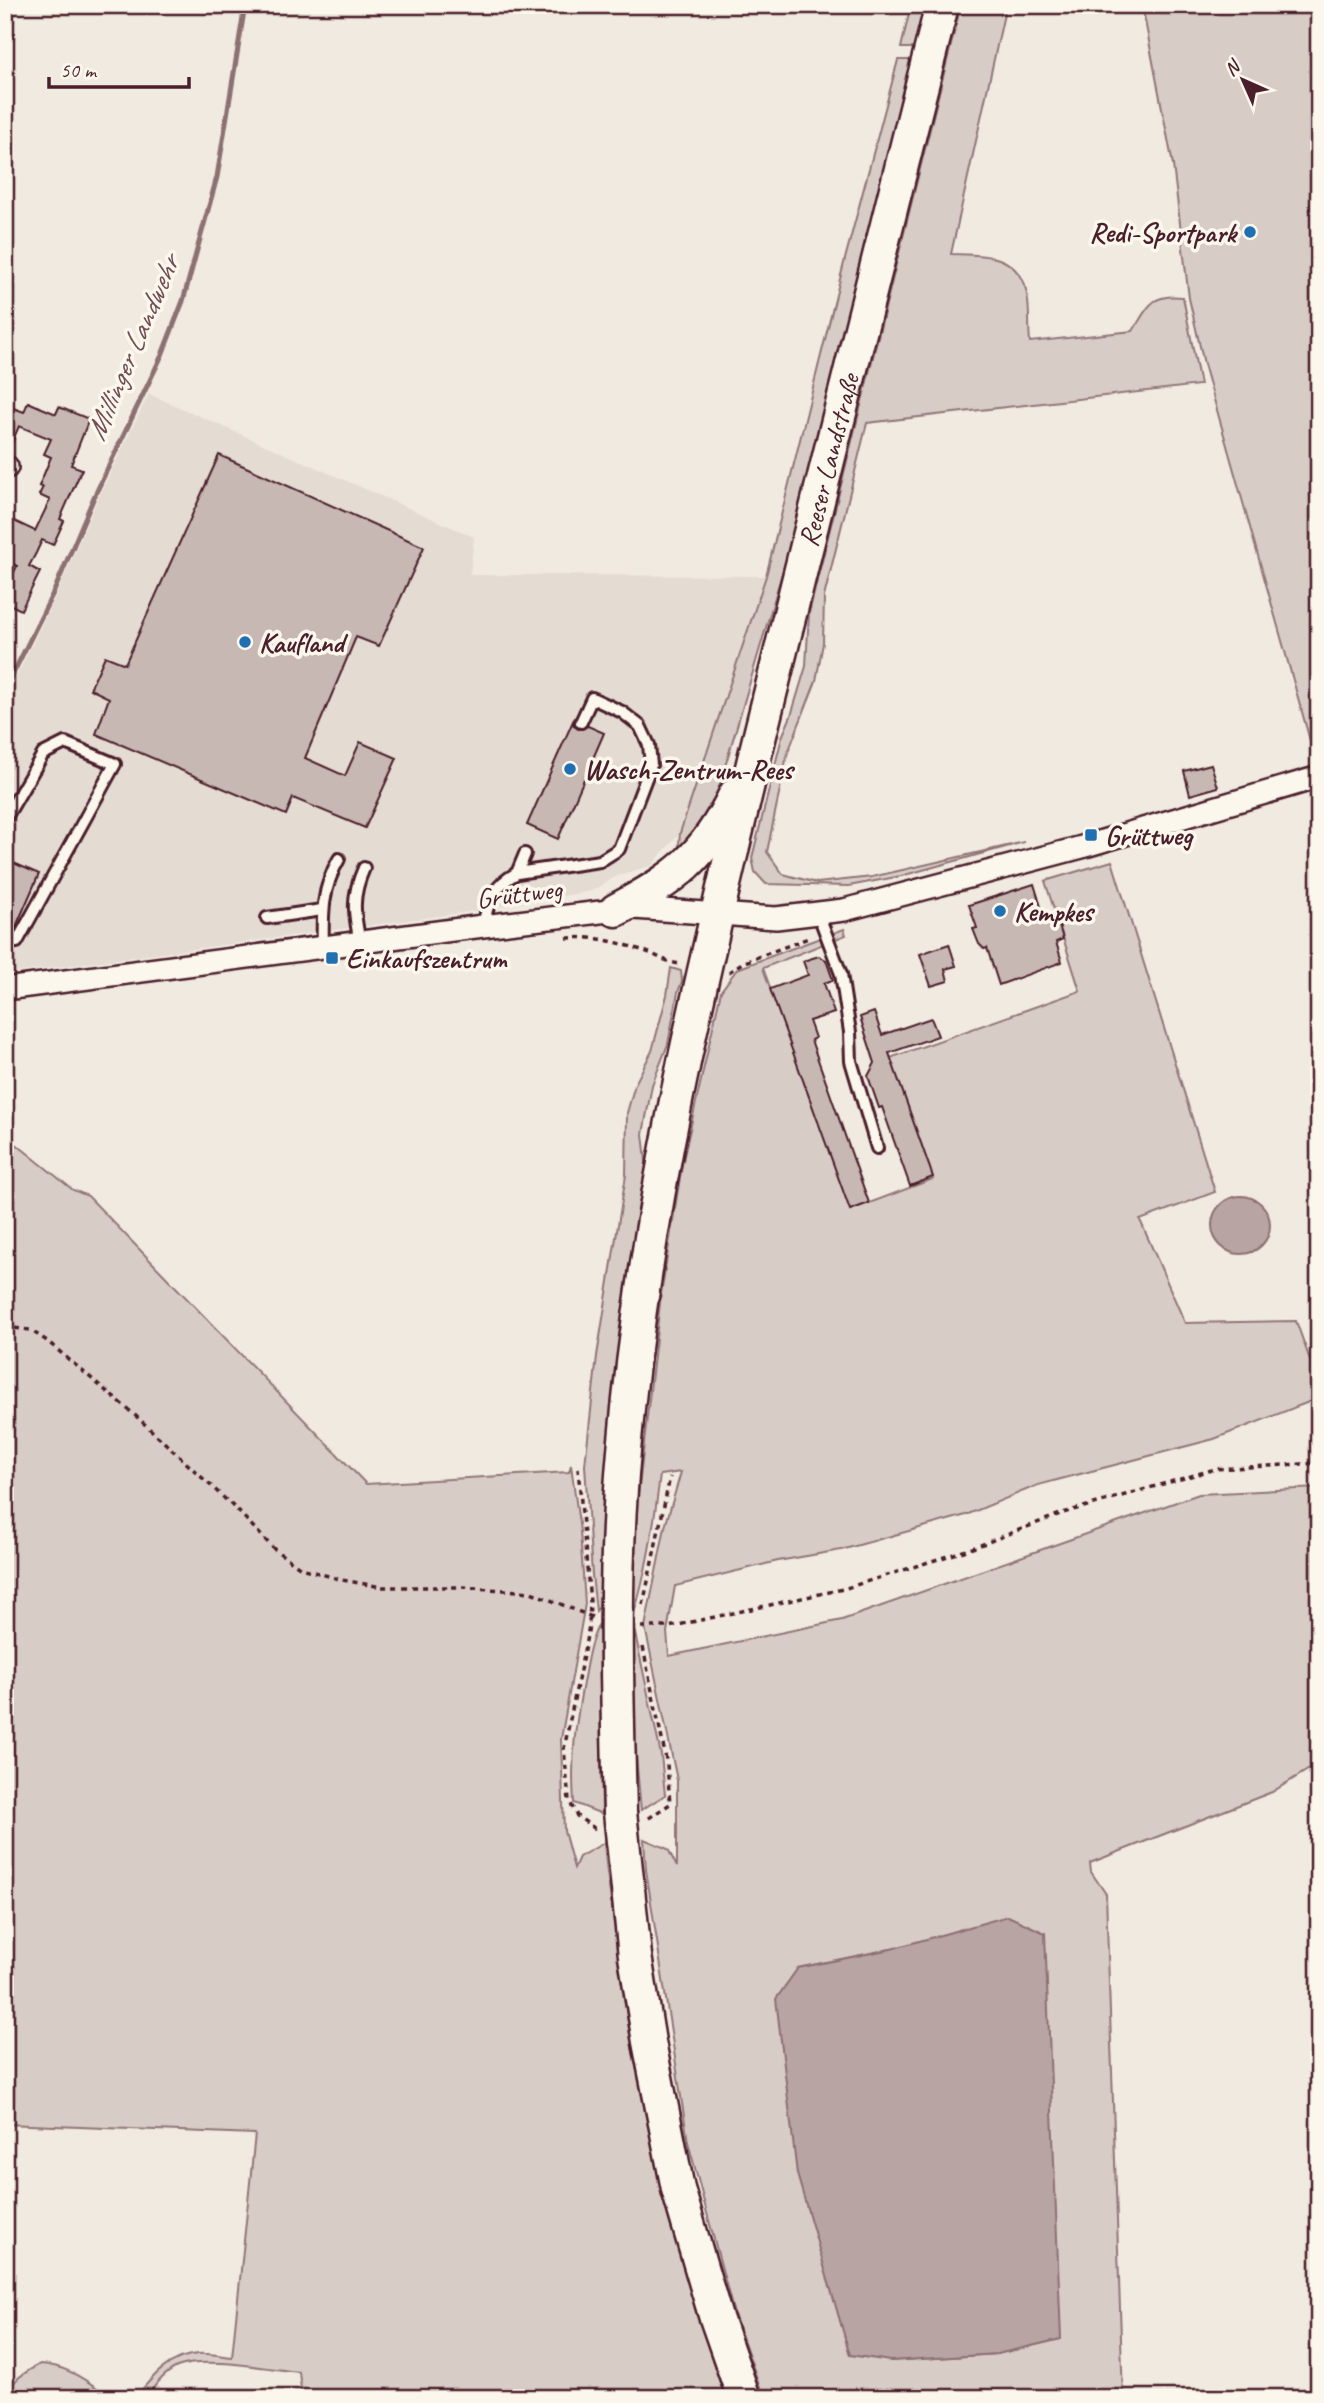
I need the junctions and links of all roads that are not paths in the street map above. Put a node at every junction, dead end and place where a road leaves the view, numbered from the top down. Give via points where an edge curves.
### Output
1 (943, 5) edge
2 (581, 722) dead end
3 (755, 757) junction
4 (1319, 777) edge
5 (5, 818) edge
6 (525, 854) dead end
7 (339, 859) dead end
8 (364, 869) dead end
9 (517, 873) junction
10 (322, 910) junction
11 (616, 910) junction
12 (818, 913) junction
13 (716, 915) junction
14 (267, 918) dead end
15 (483, 926) junction
16 (5, 943) edge
17 (360, 943) junction
18 (323, 948) junction
19 (5, 989) edge
20 (877, 1148) dead end
21 (744, 2398) edge

1 - 3 main road, Reeser Landstraße
2 - 9 lane via 592,698 640,726 649,745 650,765 619,849 600,861
3 - 11 main road via 725,817 696,857 671,879
3 - 13 main road, Reeser Landstraße
4 - 12 street, Grüttweg via 1069,851
5 - 16 lane via 43,754 65,743 115,764 17,942
6 - 9 lane
7 - 10 lane
8 - 17 lane via 354,898
9 - 15 lane via 491,893
10 - 14 lane
10 - 18 lane
11 - 13 street, Grüttweg
11 - 15 street, Grüttweg
12 - 13 street, Grüttweg via 776,918
12 - 20 lane via 841,974 851,1061
13 - 21 main road, Reeser Landstraße via 654,1219 630,1387 616,1592 622,1826 635,1956 678,2189
15 - 17 street, Grüttweg
17 - 18 street, Grüttweg
18 - 19 street, Grüttweg

